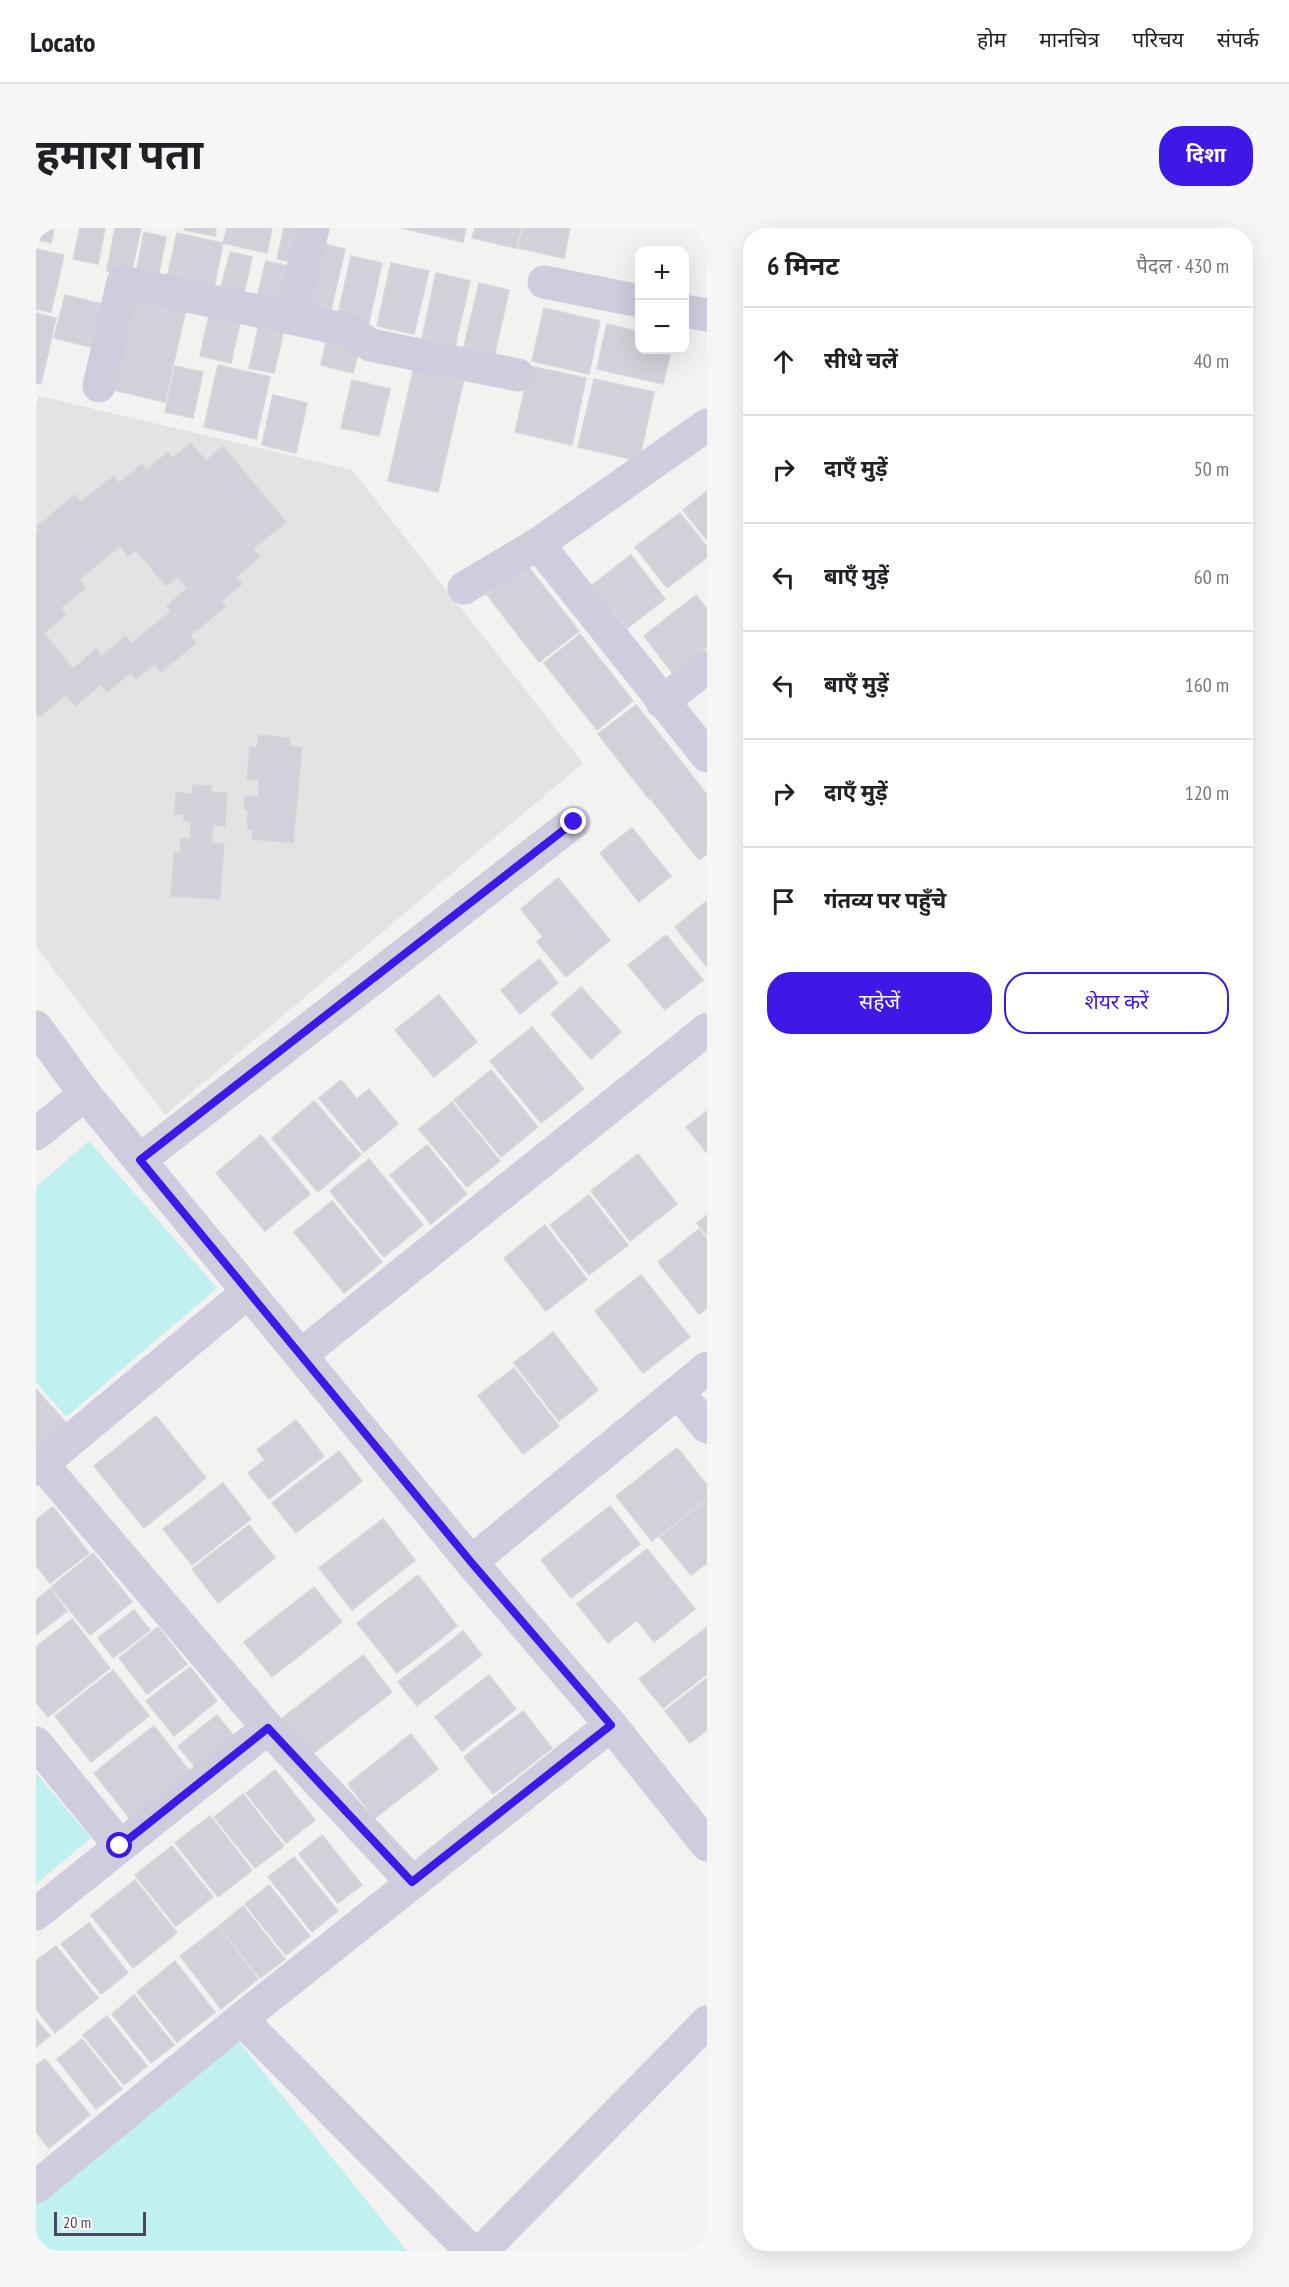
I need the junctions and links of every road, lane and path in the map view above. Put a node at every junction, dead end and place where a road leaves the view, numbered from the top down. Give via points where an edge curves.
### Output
1 (313, 228) edge
2 (544, 282) dead end
3 (635, 301) edge
4 (689, 311) edge
5 (707, 315) edge
6 (291, 318) junction
7 (518, 375) dead end
8 (99, 386) dead end
9 (707, 425) edge
10 (538, 544) junction
11 (464, 588) dead end
12 (707, 667) edge
13 (662, 702) junction
14 (707, 756) edge
15 (574, 822) dead end
16 (36, 1027) edge
17 (707, 1029) edge
18 (85, 1094) junction
19 (36, 1134) edge
20 (140, 1160) junction
21 (248, 1292) junction
22 (301, 1355) junction
23 (707, 1368) edge
24 (678, 1392) junction
25 (707, 1427) edge
26 (39, 1466) edge
27 (471, 1562) junction
28 (611, 1725) junction
29 (268, 1728) junction
30 (36, 1743) edge
31 (707, 1845) edge
32 (120, 1846) junction
33 (412, 1882) junction
34 (36, 1914) edge
35 (241, 2019) junction
36 (707, 2022) edge
37 (36, 2187) edge
38 (471, 2251) edge
39 (482, 2251) edge

1 - 6 street
2 - 3 street
4 - 5 street
6 - 7 street via 351,332 370,345
6 - 8 street via 123,282
9 - 10 street
10 - 11 street
10 - 13 street
12 - 13 street
13 - 14 street
15 - 20 street
16 - 18 street
17 - 22 street
18 - 19 street
18 - 20 street
20 - 21 street
21 - 22 street
21 - 26 street
22 - 27 street
23 - 24 street
24 - 25 street
24 - 27 street
26 - 29 street
27 - 28 street
28 - 31 street
28 - 33 street
29 - 32 street
29 - 33 street
30 - 32 street
32 - 34 street
33 - 35 street
35 - 37 street
35 - 38 street
36 - 39 street

